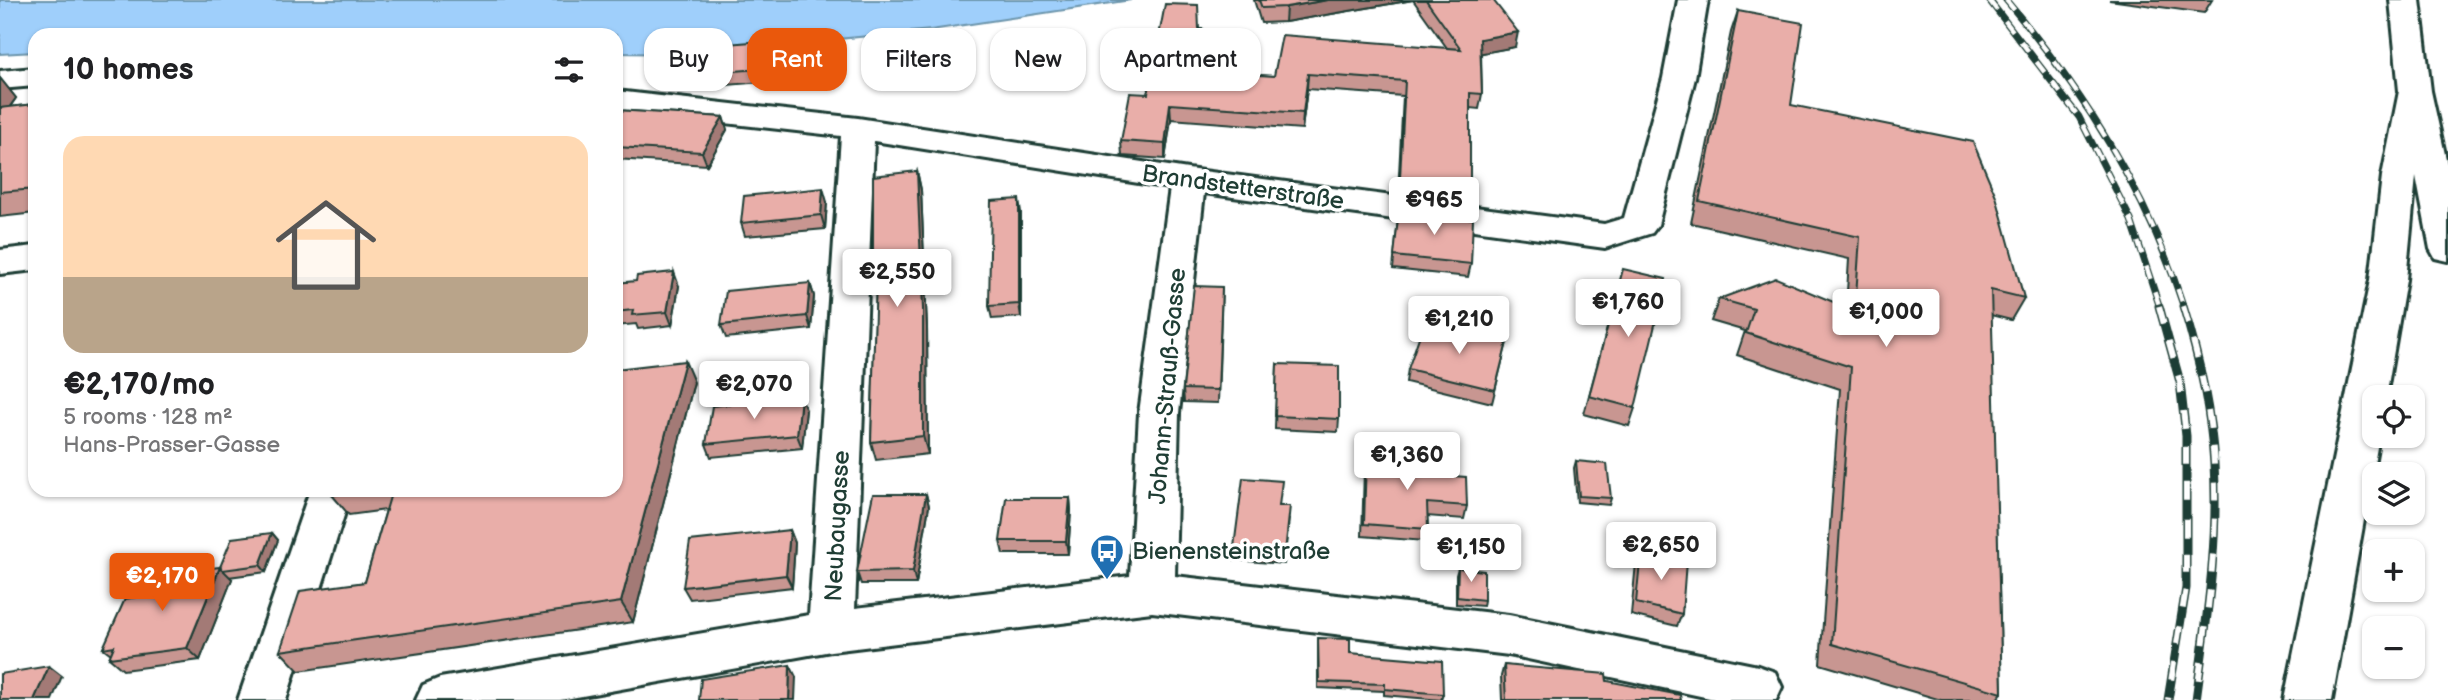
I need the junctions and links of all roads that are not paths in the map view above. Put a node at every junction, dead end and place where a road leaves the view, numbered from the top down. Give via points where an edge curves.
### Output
1 (1693, 0) edge
2 (2405, 0) edge
3 (28, 78) edge
4 (0, 80) edge
5 (2415, 91) junction
6 (623, 102) edge
7 (858, 128) junction
8 (1188, 180) junction
9 (2448, 249) edge
10 (28, 259) edge
11 (0, 262) edge
12 (329, 497) edge
13 (1152, 593) junction
14 (831, 631) junction
15 (1758, 687) dead end
16 (262, 700) edge
17 (440, 700) edge
18 (2308, 700) edge

1 - 8 main road, Brandstetterstraße via 1679,78 1640,226 1605,236
2 - 5 main road
3 - 4 main road
5 - 9 main road
5 - 18 main road via 2399,176 2388,280
6 - 7 main road, Brandstetterstraße
7 - 8 main road, Brandstetterstraße
7 - 14 main road, Neubaugasse
8 - 13 main road, Johann-Strauß-Gasse via 1159,413
10 - 11 main road
12 - 16 main road
13 - 14 main road
13 - 15 main road via 1509,635
14 - 17 main road

